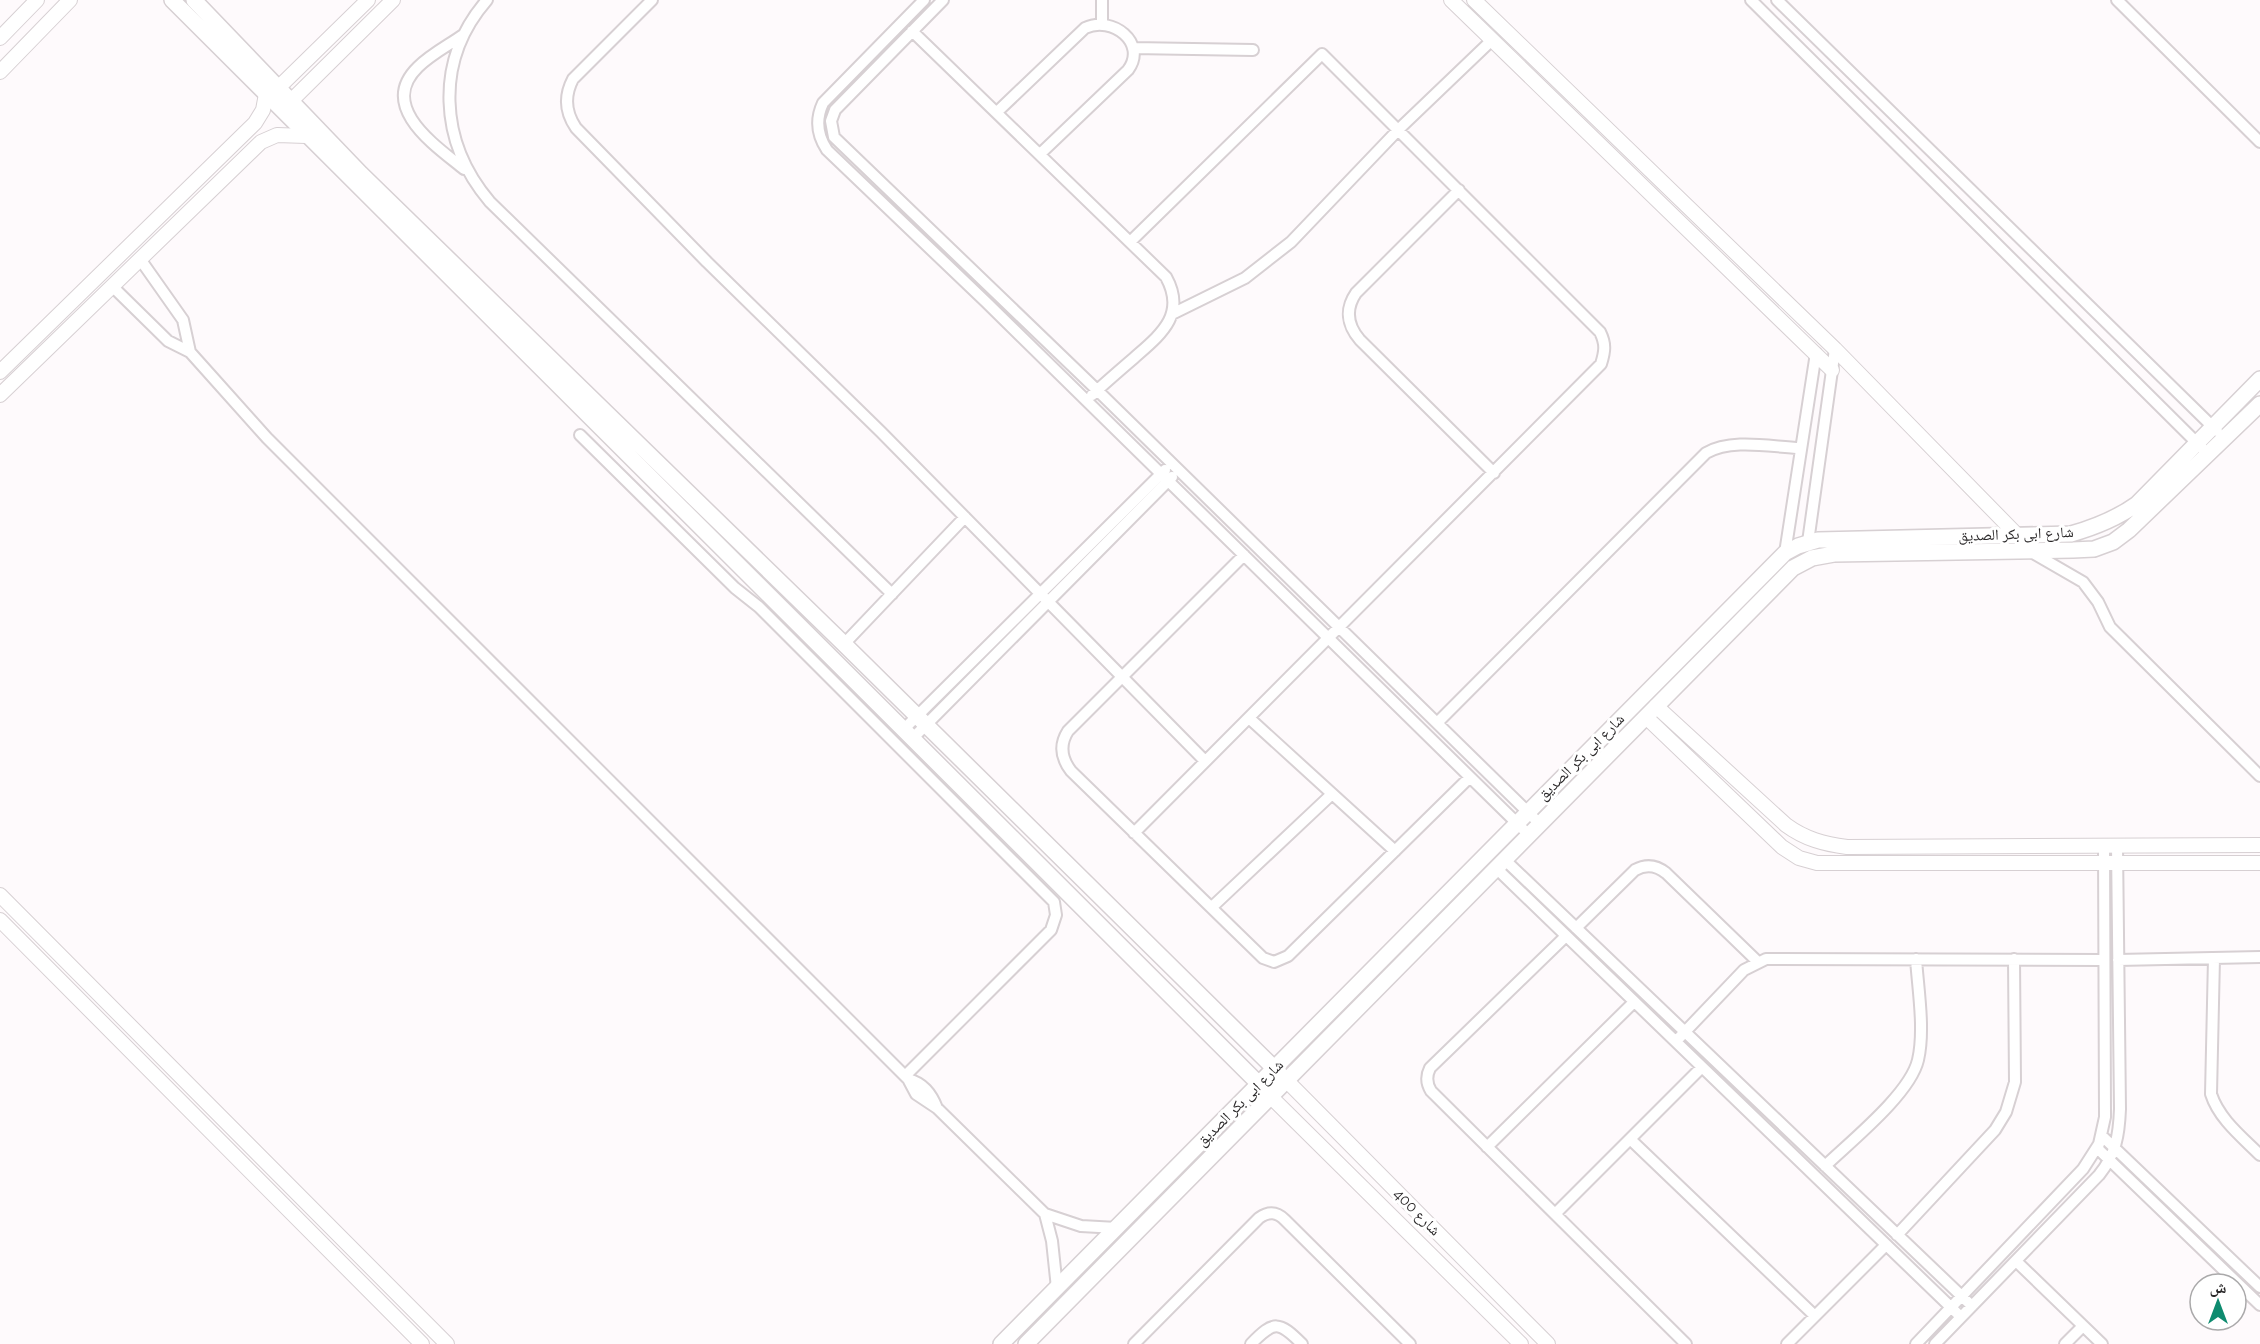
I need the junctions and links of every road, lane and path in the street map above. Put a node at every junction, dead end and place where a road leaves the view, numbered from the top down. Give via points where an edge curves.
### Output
1 (37, 0) edge
2 (69, 0) edge
3 (172, 0) edge
4 (194, 0) edge
5 (368, 0) edge
6 (393, 0) edge
7 (487, 0) edge
8 (652, 0) edge
9 (924, 0) edge
10 (943, 0) edge
11 (1102, 0) edge
12 (1451, 0) edge
13 (1474, 0) edge
14 (1751, 0) edge
15 (1777, 0) edge
16 (2117, 0) edge
17 (205, 21) junction
18 (1102, 23) junction
19 (912, 31) junction
20 (464, 35) junction
21 (0, 38) edge
22 (1492, 40) junction
23 (1133, 48) junction
24 (1253, 51) dead end
25 (0, 72) edge
26 (272, 92) junction
27 (290, 102) junction
28 (997, 112) junction
29 (249, 129) junction
30 (1399, 129) junction
31 (306, 136) junction
32 (261, 142) junction
33 (2260, 142) edge
34 (1040, 154) junction
35 (469, 173) junction
36 (357, 178) junction
37 (1459, 190) junction
38 (1130, 242) junction
39 (140, 260) junction
40 (112, 286) junction
41 (1172, 314) junction
42 (1818, 333) junction
43 (1835, 349) junction
44 (190, 352) junction
45 (1816, 352) junction
46 (1832, 370) junction
47 (0, 372) edge
48 (2260, 379) edge
49 (1097, 390) junction
50 (0, 395) edge
51 (1086, 400) junction
52 (2260, 404) edge
53 (2213, 426) junction
54 (580, 435) dead end
55 (2226, 440) junction
56 (2198, 443) junction
57 (1800, 448) junction
58 (2209, 455) junction
59 (1175, 467) junction
60 (1494, 473) junction
61 (1165, 477) junction
62 (965, 517) junction
63 (2018, 535) junction
64 (1808, 542) junction
65 (1785, 553) junction
66 (2033, 553) junction
67 (1244, 555) junction
68 (892, 594) junction
69 (1045, 598) junction
70 (1339, 628) junction
71 (1329, 638) junction
72 (844, 644) junction
73 (1122, 677) junction
74 (1651, 711) junction
75 (1249, 718) junction
76 (921, 721) junction
77 (1437, 723) junction
78 (907, 734) junction
79 (1206, 761) junction
80 (2260, 776) edge
81 (1470, 777) junction
82 (1332, 794) junction
83 (1522, 817) junction
84 (1535, 830) junction
85 (1134, 833) junction
86 (2260, 845) edge
87 (2110, 846) junction
88 (1395, 851) junction
89 (2110, 863) junction
90 (2260, 863) edge
91 (1501, 865) junction
92 (0, 895) edge
93 (1212, 908) junction
94 (0, 920) edge
95 (1576, 928) junction
96 (1566, 936) junction
97 (2260, 957) edge
98 (1916, 958) junction
99 (2214, 958) junction
100 (2014, 959) junction
101 (2104, 960) junction
102 (2118, 960) junction
103 (1758, 962) junction
104 (1634, 1002) junction
105 (1685, 1032) junction
106 (1675, 1042) junction
107 (1702, 1067) junction
108 (1274, 1068) junction
109 (906, 1077) junction
110 (1287, 1081) junction
111 (1258, 1084) junction
112 (1271, 1097) junction
113 (2101, 1135) junction
114 (1630, 1139) junction
115 (1487, 1147) junction
116 (2097, 1148) junction
117 (2115, 1148) junction
118 (2260, 1155) edge
119 (2109, 1160) junction
120 (1825, 1166) junction
121 (1045, 1214) junction
122 (1555, 1214) junction
123 (1117, 1228) junction
124 (1897, 1235) junction
125 (1886, 1245) junction
126 (2016, 1261) junction
127 (2260, 1287) edge
128 (1057, 1288) junction
129 (1962, 1297) junction
130 (2260, 1305) edge
131 (1972, 1306) junction
132 (1951, 1308) junction
133 (1815, 1316) junction
134 (1961, 1317) junction
135 (2083, 1326) junction
136 (422, 1344) edge
137 (447, 1344) edge
138 (1001, 1344) edge
139 (1026, 1344) edge
140 (1134, 1344) edge
141 (1251, 1344) edge
142 (1302, 1344) edge
143 (1410, 1344) edge
144 (1521, 1344) edge
145 (1548, 1344) edge
146 (1686, 1344) edge
147 (1787, 1344) edge
148 (1916, 1344) edge
149 (1935, 1344) edge
150 (2065, 1344) edge
151 (2102, 1344) edge

1 - 21 street
2 - 25 street
3 - 17 main road
4 - 17 main road
5 - 26 street
6 - 27 street
7 - 20 street
8 - 62 street via 573,79 567,99 572,122 707,262
9 - 51 street via 827,98 819,116 820,137 832,156
10 - 19 street
11 - 18 street
12 - 22 street
13 - 42 street
14 - 56 street
15 - 53 street
16 - 33 street
17 - 26 main road
18 - 23 street via 1118,29
18 - 28 street via 1081,31
19 - 28 street
19 - 49 street via 835,110 831,121 834,137
20 - 35 street via 451,78 450,108 454,138
20 - 35 street via 414,72 405,100 416,127
22 - 30 street
22 - 45 street
23 - 24 street
23 - 34 street via 1134,58 1128,70
26 - 27 main road
26 - 29 street
26 - 31 main road
27 - 36 main road
28 - 34 street
29 - 32 street
29 - 47 street
30 - 37 street
30 - 38 street via 1323,54
30 - 41 street via 1274,256 1245,278
31 - 32 street via 277,135
31 - 36 main road
32 - 39 street
34 - 38 street
35 - 68 street via 490,202
36 - 72 main road
36 - 78 main road
37 - 60 street via 1356,293 1348,315 1360,340
37 - 60 street via 1605,341 1602,364
38 - 41 street via 1166,277 1174,299
39 - 40 street
39 - 44 street via 183,320
40 - 44 street via 168,341
40 - 50 street
41 - 49 street via 1161,334
42 - 43 street
42 - 45 street
43 - 46 street
43 - 63 street
44 - 109 street via 267,438
45 - 46 street
45 - 57 street
46 - 64 street
48 - 53 main road, شارع ابى بكر الصديق
49 - 51 street
49 - 59 street
51 - 61 street
52 - 55 main road, شارع ابى بكر الصديق
53 - 55 street
53 - 56 main road, شارع ابى بكر الصديق
54 - 109 street via 1054,902 1056,915 1051,930
55 - 58 main road, شارع ابى بكر الصديق
56 - 58 street
56 - 63 main road, شارع ابى بكر الصديق via 2137,504 2111,520 2071,534
57 - 65 street
57 - 77 street via 1734,445 1706,453
58 - 66 main road, شارع ابى بكر الصديق via 2113,542 2094,549
59 - 61 street
59 - 70 street
60 - 70 street
61 - 67 street
61 - 69 street
62 - 68 street
62 - 69 street
63 - 64 main road, شارع ابى بكر الصديق
63 - 66 street
64 - 65 main road, شارع ابى بكر الصديق
65 - 83 main road, شارع ابى بكر الصديق
66 - 74 main road, شارع ابى بكر الصديق via 1834,554 1812,558 1793,568
66 - 80 street via 2083,582 2110,627
67 - 71 street
67 - 73 street
68 - 72 street
69 - 73 street
69 - 76 street
70 - 71 street
70 - 77 street
71 - 75 street
71 - 81 street
72 - 76 main road
73 - 79 street
73 - 85 street via 1068,731 1062,753 1071,771
74 - 84 main road, شارع ابى بكر الصديق
74 - 87 street via 1786,825 1814,841 1847,846
74 - 89 street via 1782,847 1808,861
75 - 79 street
75 - 82 street
76 - 78 street
76 - 108 main road
77 - 83 street
78 - 111 main road
79 - 85 street
81 - 83 street
81 - 88 street
82 - 88 street
82 - 93 street
83 - 84 street
83 - 108 main road, شارع ابى بكر الصديق
84 - 91 main road, شارع ابى بكر الصديق
85 - 93 street
86 - 87 street
87 - 89 street
88 - 93 street via 1279,961 1263,958
89 - 90 street
89 - 101 street
89 - 102 street
91 - 95 street
91 - 96 street
91 - 110 main road, شارع ابى بكر الصديق
92 - 137 street
94 - 136 street
95 - 103 street via 1635,870 1653,866 1666,873
95 - 105 street
96 - 104 street
96 - 115 street via 1428,1071 1431,1091
97 - 99 street
98 - 100 street
98 - 103 street via 1776,958
98 - 120 street via 1919,1052 1914,1071 1901,1092
99 - 102 street
99 - 118 street via 2211,1094 2228,1122
100 - 101 street
100 - 124 street via 2015,1082 2006,1112 1995,1130
101 - 113 street via 2105,1117
102 - 117 street via 2120,1109
103 - 105 street via 1744,970
104 - 106 street
104 - 115 street
105 - 106 street
105 - 120 street
106 - 107 street
107 - 114 street
107 - 125 street
108 - 110 main road
108 - 111 main road, شارع ابى بكر الصديق
109 - 121 street via 916,1094 937,1108
110 - 112 main road, شارع ابى بكر الصديق
110 - 145 street, شارع 400
111 - 112 main road
111 - 123 main road, شارع ابى بكر الصديق
112 - 139 main road, شارع ابى بكر الصديق
112 - 144 street, شارع 400
113 - 116 street
113 - 117 street
114 - 122 street
114 - 133 street
115 - 122 street
116 - 119 street
116 - 129 street via 2076,1178
117 - 119 street
117 - 127 street
119 - 126 street
119 - 130 street
120 - 124 street
121 - 123 street via 1081,1226
121 - 128 street
122 - 146 street
123 - 128 main road, شارع ابى بكر الصديق
124 - 129 street
125 - 132 street
125 - 133 street
126 - 131 street
126 - 135 street
128 - 138 main road, شارع ابى بكر الصديق
129 - 131 street
129 - 132 street
131 - 134 street
132 - 134 street
132 - 148 street
133 - 147 street
134 - 149 street
135 - 150 street
135 - 151 street
140 - 143 street via 1259,1218 1273,1213 1280,1215
141 - 142 street via 1272,1325 1281,1326

